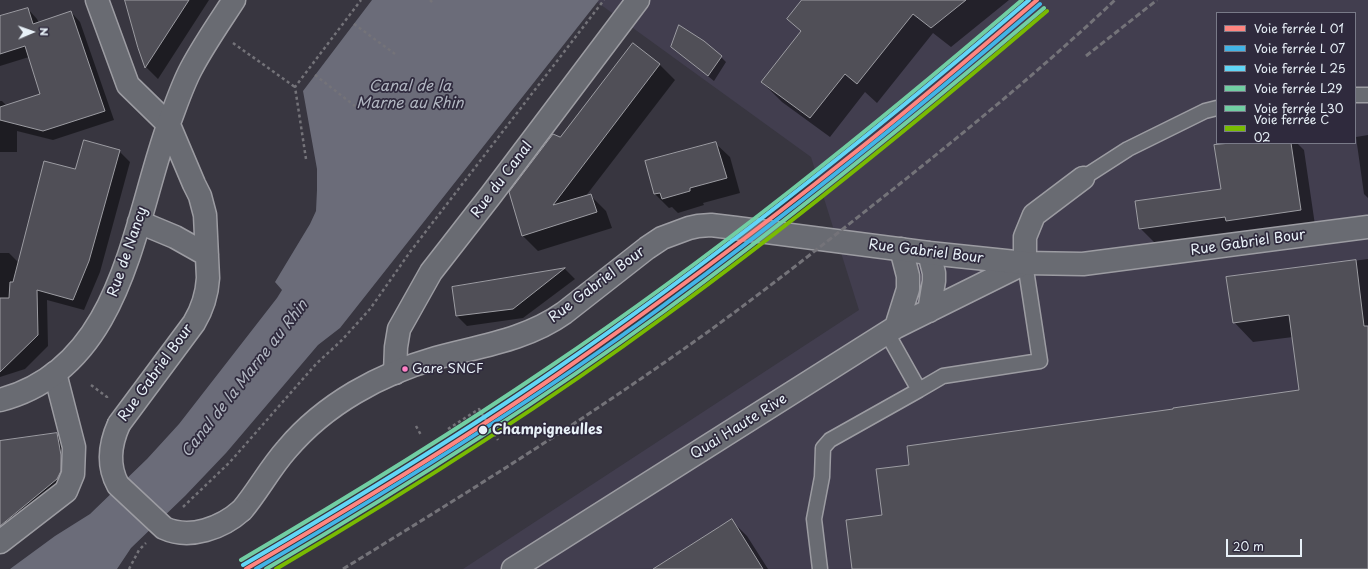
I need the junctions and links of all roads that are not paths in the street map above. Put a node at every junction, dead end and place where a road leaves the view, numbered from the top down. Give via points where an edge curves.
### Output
1 (97, 0) edge
2 (234, 0) edge
3 (638, 0) edge
4 (1356, 95) edge
5 (1368, 95) edge
6 (1216, 108) edge
7 (169, 125) junction
8 (1083, 178) joint
9 (139, 222) junction
10 (1368, 228) edge
11 (901, 249) junction
12 (929, 253) junction
13 (207, 255) junction
14 (1025, 264) junction
15 (929, 311) junction
16 (891, 330) junction
17 (395, 373) junction
18 (55, 374) junction
19 (919, 390) junction
20 (0, 400) edge
21 (0, 542) edge
22 (514, 569) edge
23 (820, 569) edge

1 - 7 main road via 128,84
2 - 7 main road, Rue de Nancy via 191,69
3 - 17 main road, Rue du Canal via 432,272 399,329
4 - 5 lane
6 - 8 lane via 1128,149
7 - 9 main road, Rue de Nancy
7 - 13 main road, Rue Gabriel Bour via 200,196 205,215
8 - 14 main road via 1034,215 1025,237
9 - 13 main road via 175,237
9 - 18 main road, Rue de Nancy via 128,261 103,317 92,335
10 - 14 main road, Rue Gabriel Bour via 1114,261
11 - 12 main road, Rue Gabriel Bour
11 - 16 main road via 908,276 908,290
11 - 17 main road, Rue Gabriel Bour via 711,225 689,228 662,238 647,248 544,326 509,339 435,358
12 - 14 main road, Rue Gabriel Bour
12 - 15 main road via 934,281
13 - 17 main road, Rue Gabriel Bour, bridge via 208,287 200,312 119,424 111,449 110,465 118,485 164,528 180,533 206,530 228,521 242,510 276,462 319,416 360,389
14 - 15 main road, Quai Haute Rive
14 - 19 lane via 1040,361 943,376
15 - 16 main road, Quai Haute Rive
16 - 19 lane
16 - 22 main road, Quai Haute Rive
18 - 20 main road, Rue de Nancy via 30,390
18 - 21 main road via 74,447 74,474 66,491
19 - 23 lane via 830,440 824,448 822,477 814,518

